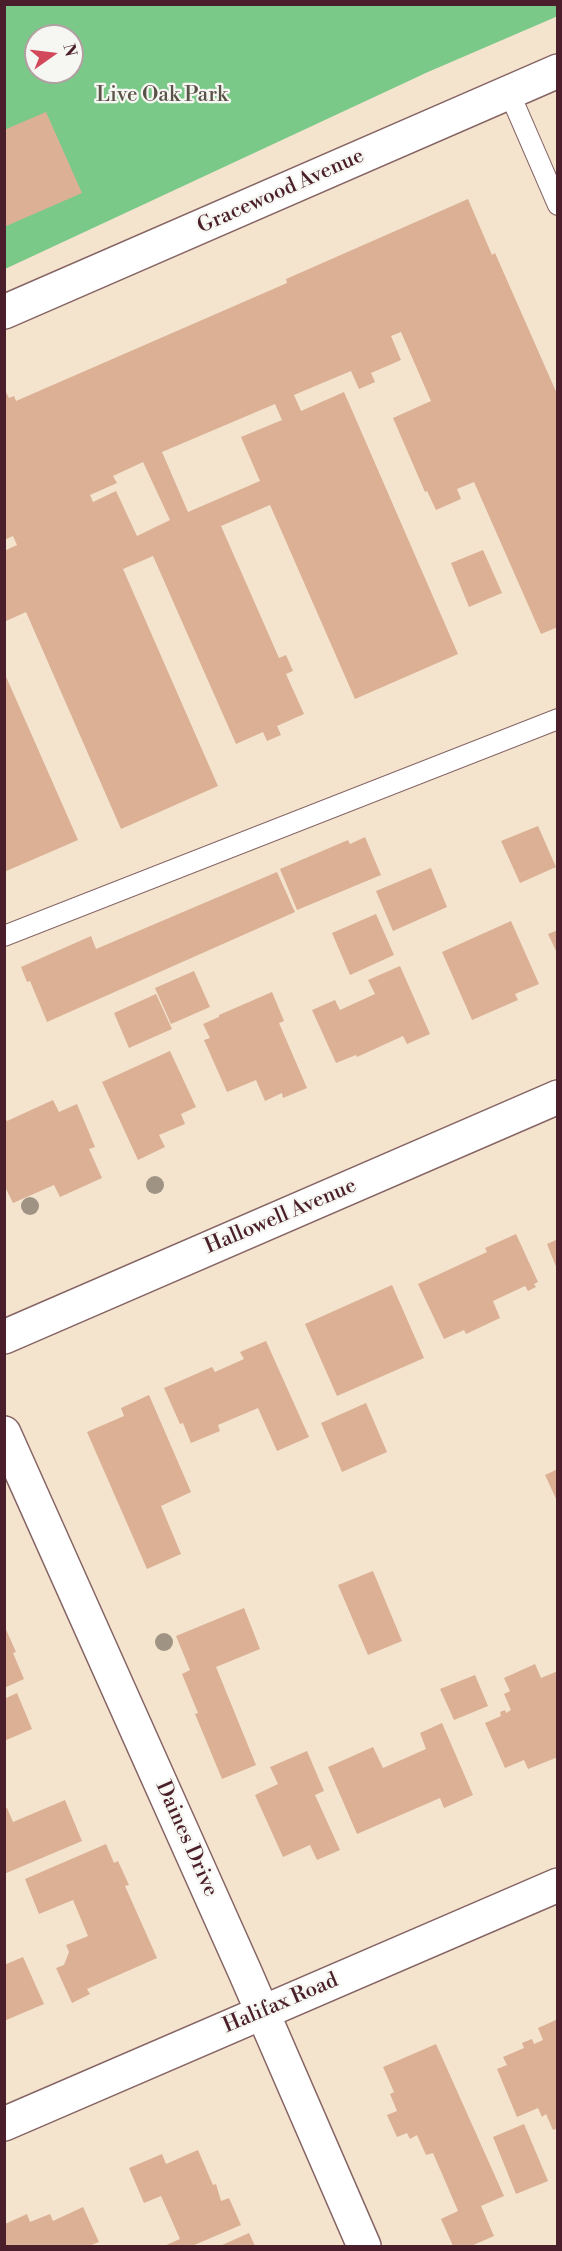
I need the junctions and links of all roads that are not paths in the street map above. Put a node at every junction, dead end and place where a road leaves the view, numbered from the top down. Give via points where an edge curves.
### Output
1 (558, 71) edge
2 (509, 92) junction
3 (558, 205) edge
4 (4, 312) edge
5 (558, 719) edge
6 (4, 936) edge
7 (558, 1097) edge
8 (4, 1337) edge
9 (4, 1434) edge
10 (558, 1885) edge
11 (263, 2012) junction
12 (4, 2124) edge
13 (364, 2247) edge

1 - 2 street, Gracewood Avenue
2 - 3 lane
2 - 4 street, Gracewood Avenue
5 - 6 lane
7 - 8 street, Hallowell Avenue
9 - 11 street, Daines Drive
10 - 11 street, Halifax Road
11 - 12 street, Halifax Road
11 - 13 street, Daines Drive

